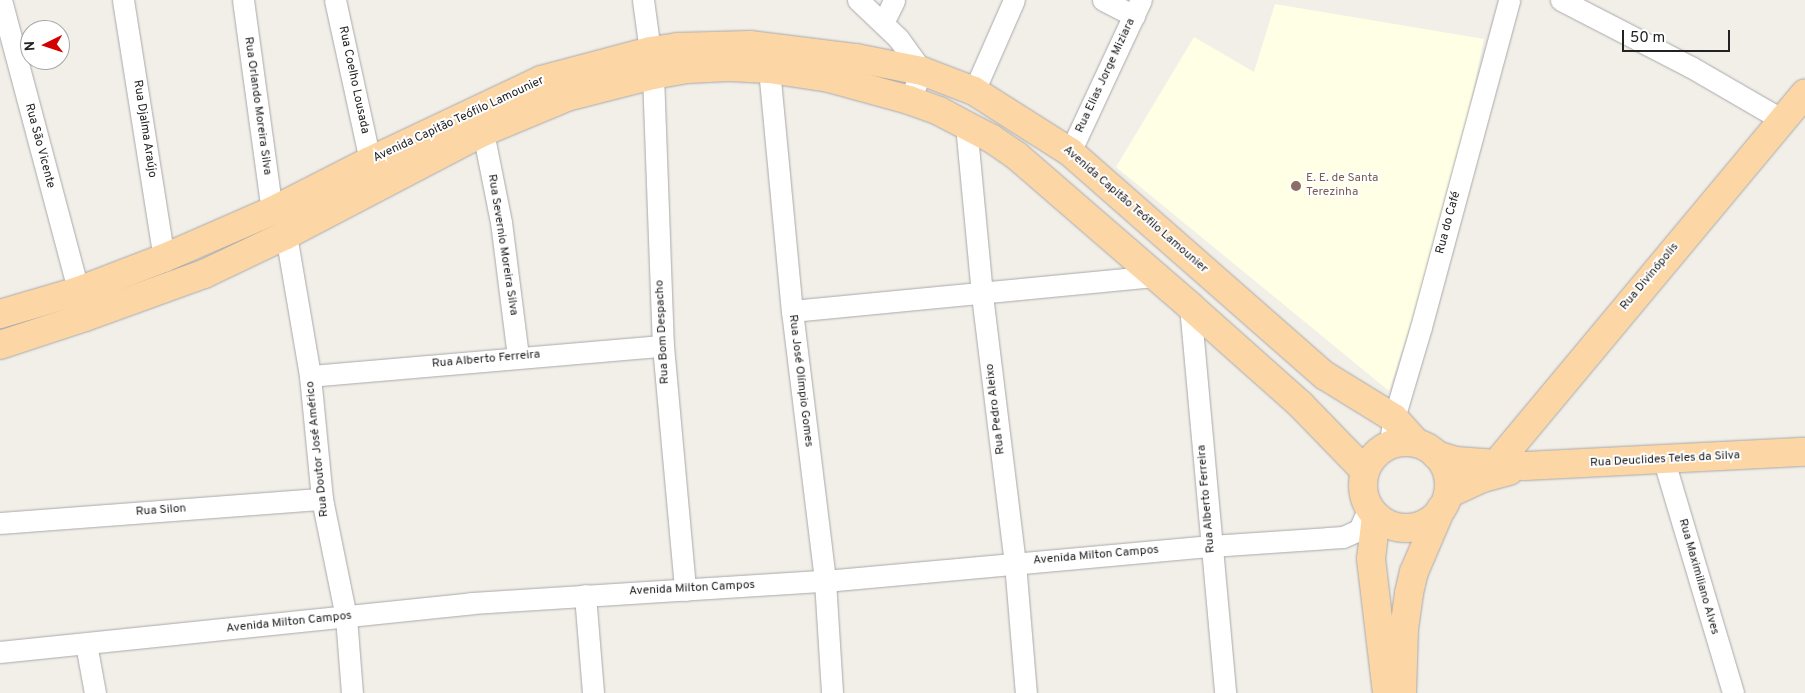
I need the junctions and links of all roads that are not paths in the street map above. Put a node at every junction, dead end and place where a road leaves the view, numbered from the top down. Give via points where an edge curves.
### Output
1 (1, 0) edge
2 (123, 0) edge
3 (243, 0) edge
4 (335, 0) edge
5 (643, 0) edge
6 (858, 0) edge
7 (894, 0) edge
8 (1014, 0) edge
9 (1103, 0) edge
10 (1509, 0) edge
11 (1561, 0) edge
12 (1137, 8) edge
13 (883, 22) junction
14 (651, 63) junction
15 (769, 69) junction
16 (922, 71) junction
17 (974, 91) junction
18 (1805, 93) edge
19 (910, 100) junction
20 (1784, 121) junction
21 (966, 125) junction
22 (483, 132) junction
23 (1070, 152) junction
24 (370, 161) junction
25 (272, 211) junction
26 (286, 235) junction
27 (189, 246) junction
28 (164, 258) junction
29 (204, 274) junction
30 (1156, 276) junction
31 (78, 291) junction
32 (982, 295) junction
33 (1190, 306) junction
34 (792, 311) junction
35 (0, 314) edge
36 (85, 317) junction
37 (0, 345) edge
38 (662, 346) junction
39 (518, 358) junction
40 (310, 376) junction
41 (1394, 418) junction
42 (1389, 446) junction
43 (1426, 448) junction
44 (1805, 452) edge
45 (1664, 461) junction
46 (1497, 463) junction
47 (1525, 466) junction
48 (1365, 471) junction
49 (322, 499) junction
50 (1444, 502) junction
51 (1373, 512) junction
52 (0, 523) edge
53 (1211, 546) junction
54 (1015, 563) junction
55 (825, 581) junction
56 (685, 590) junction
57 (585, 595) junction
58 (346, 617) junction
59 (86, 644) junction
60 (0, 652) edge
61 (95, 693) edge
62 (352, 693) edge
63 (593, 693) edge
64 (832, 693) edge
65 (1026, 693) edge
66 (1224, 693) edge
67 (1387, 693) edge
68 (1402, 693) edge
69 (1733, 693) edge

1 - 31 street, Rua São Vicente
2 - 28 street, Rua Djalma Araújo
3 - 25 street, Rua Orlando Moreira Silva
4 - 24 street, Rua Coelho Lousada
5 - 14 street, Rua Bom Despacho
6 - 13 street
7 - 13 street
8 - 17 street
9 - 12 street
10 - 41 street, Rua do Café
11 - 20 street via 1692,67
12 - 23 street, Rua Elias Jorge Miziara
13 - 16 street
14 - 15 main road, Avenida Capitão Teófilo Lamounier via 687,69
14 - 16 main road, Avenida Capitão Teófilo Lamounier via 677,47 750,45 856,58
14 - 22 main road, Avenida Capitão Teófilo Lamounier
14 - 24 main road, Avenida Capitão Teófilo Lamounier via 541,80
14 - 38 street, Rua Bom Despacho
15 - 19 main road, Avenida Capitão Teófilo Lamounier via 829,78
15 - 34 street, Rua José Olímpio Gomes
16 - 17 main road, Avenida Capitão Teófilo Lamounier
16 - 19 street
17 - 23 main road, Avenida Capitão Teófilo Lamounier
18 - 20 main road, Rua Divinópolis
19 - 21 main road, Avenida Capitão Teófilo Lamounier
20 - 46 main road, Rua Divinópolis
21 - 30 main road, Avenida Capitão Teófilo Lamounier via 1017,156
21 - 32 street, Rua Pedro Aleixo
22 - 26 main road, Avenida Capitão Teófilo Lamounier
22 - 39 street, Rua Severnio Moreira Silva via 501,222
23 - 41 main road, Avenida Capitão Teófilo Lamounier via 1324,375
24 - 25 main road, Avenida Capitão Teófilo Lamounier
25 - 27 main road, Avenida Capitão Teófilo Lamounier
26 - 29 main road, Avenida Capitão Teófilo Lamounier
26 - 40 street, Rua Doutor José Américo
27 - 28 main road, Avenida Capitão Teófilo Lamounier
27 - 29 main road
28 - 31 main road, Avenida Capitão Teófilo Lamounier
29 - 36 main road, Avenida Capitão Teófilo Lamounier
30 - 32 street
30 - 33 main road, Avenida Capitão Teófilo Lamounier
31 - 35 main road, Avenida Capitão Teófilo Lamounier
31 - 36 street, Rua São Vicente
32 - 34 street
32 - 54 street, Rua Pedro Aleixo
33 - 48 main road, Avenida Capitão Teófilo Lamounier via 1300,404
33 - 53 street, Rua Alberto Ferreira
34 - 55 street, Rua José Olímpio Gomes
36 - 37 main road, Avenida Capitão Teófilo Lamounier
38 - 39 street, Rua Alberto Ferreira
38 - 56 street, Rua Bom Despacho
39 - 40 street, Rua Alberto Ferreira
40 - 49 street, Rua Doutor José Américo
41 - 42 street, Rua do Café
41 - 43 main road, Avenida Capitão Teófilo Lamounier
42 - 43 main road via 1400,442
42 - 48 main road via 1377,452
43 - 46 main road, Rua Deuclides Teles da Silva via 1456,461
43 - 50 main road via 1444,466 1448,480
44 - 45 main road, Rua Deuclides Teles da Silva
45 - 47 main road, Rua Deuclides Teles da Silva
45 - 69 street, Rua Maximiliano Alves
46 - 47 main road, Rua Deuclides Teles da Silva
47 - 50 main road, Rua Deuclides Teles da Silva via 1483,478
48 - 51 main road via 1363,490
49 - 52 street, Rua Silon
49 - 58 street, Rua Doutor José Américo
50 - 51 main road via 1430,520 1403,528 1388,524
50 - 68 main road via 1414,572 1409,593
51 - 53 street, Avenida Milton Campos via 1359,530 1343,537
51 - 67 main road via 1371,559
53 - 54 street, Avenida Milton Campos
53 - 66 street, Rua Alberto Ferreira
54 - 55 street, Avenida Milton Campos
54 - 65 street, Rua Pedro Aleixo
55 - 56 street, Avenida Milton Campos
55 - 64 street, Rua José Olímpio Gomes
56 - 57 street, Avenida Milton Campos
57 - 58 street, Avenida Milton Campos
57 - 63 street
58 - 59 street, Avenida Milton Campos
58 - 62 street, Rua Doutor José Américo
59 - 60 street, Avenida Milton Campos
59 - 61 street

